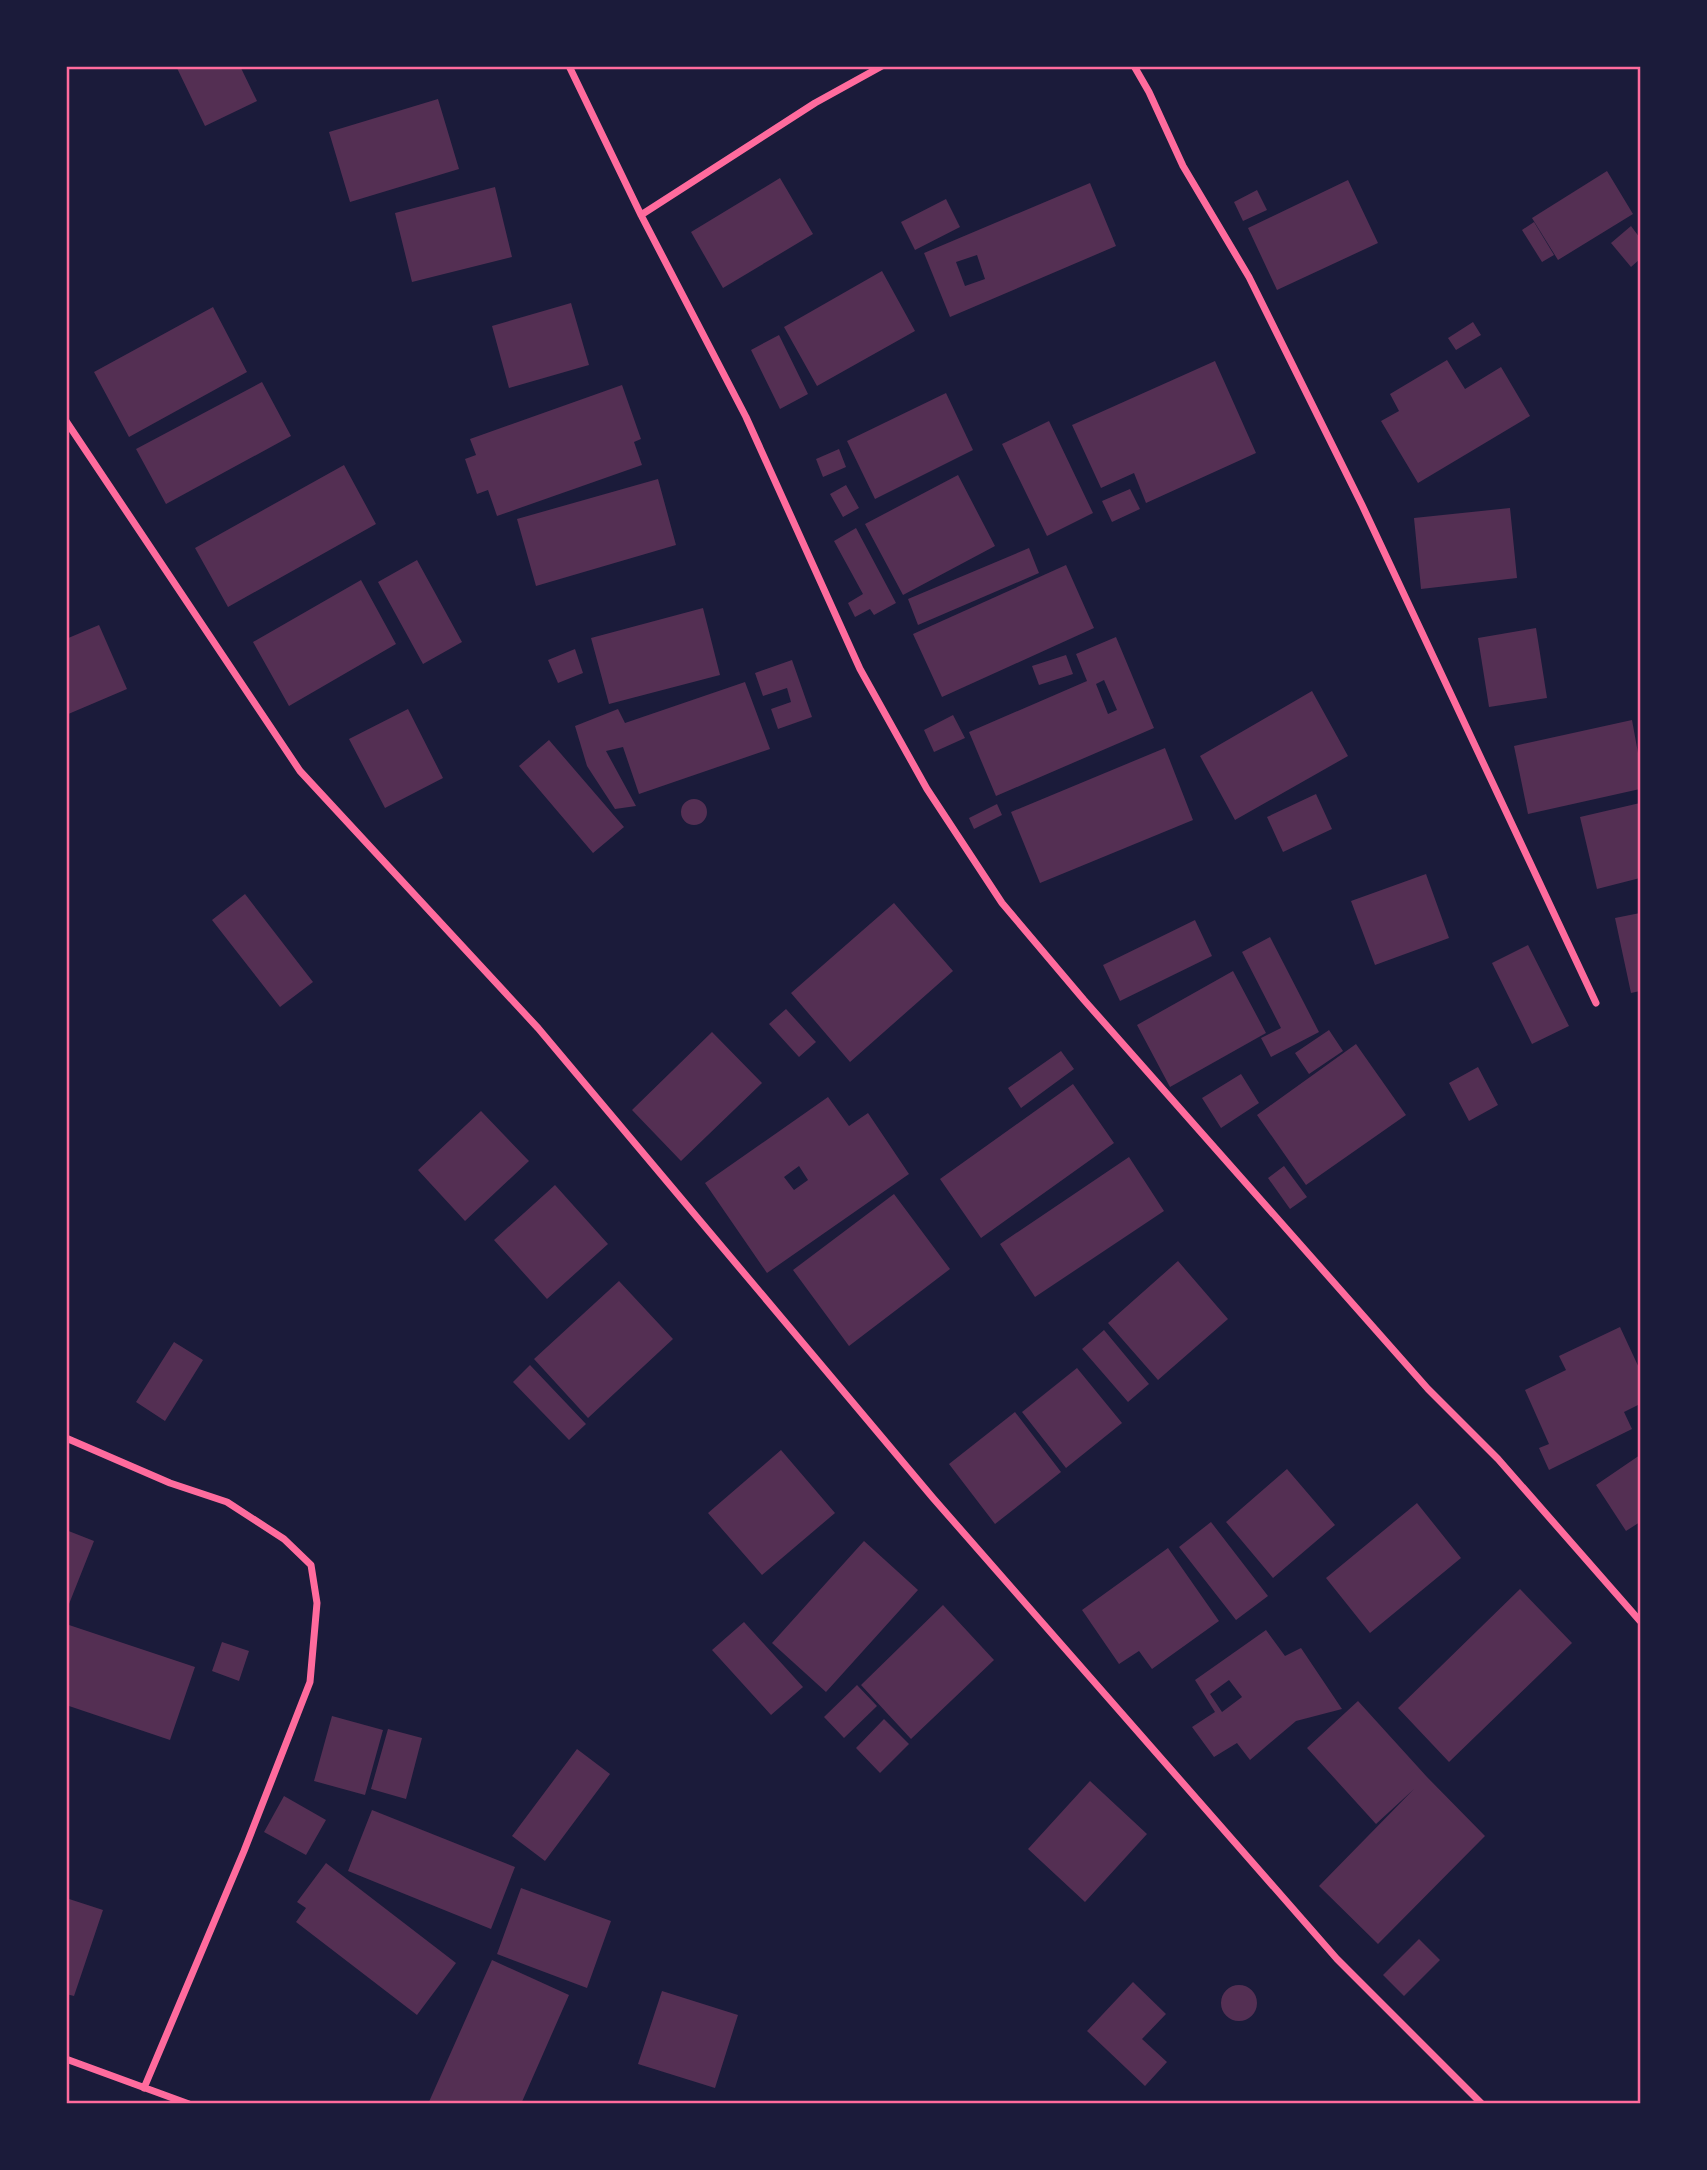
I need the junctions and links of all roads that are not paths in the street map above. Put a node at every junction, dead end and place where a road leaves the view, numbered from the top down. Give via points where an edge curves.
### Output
1 (569, 66) edge
2 (882, 66) edge
3 (1134, 66) edge
4 (641, 215) junction
5 (66, 421) edge
6 (1596, 1003) dead end
7 (66, 1438) edge
8 (1640, 1621) edge
9 (66, 2059) edge
10 (144, 2088) junction
11 (189, 2104) edge
12 (1482, 2104) edge

1 - 4 street
2 - 4 street via 814,103
3 - 6 street via 1182,166 1249,277 1356,493
4 - 8 street via 746,417 860,669 927,789 1003,903 1428,1389 1498,1459
5 - 12 street via 300,771 538,1028 933,1498 1337,1959
7 - 10 street via 226,1502 284,1539 311,1565 317,1603 310,1682
9 - 10 street
10 - 11 street

